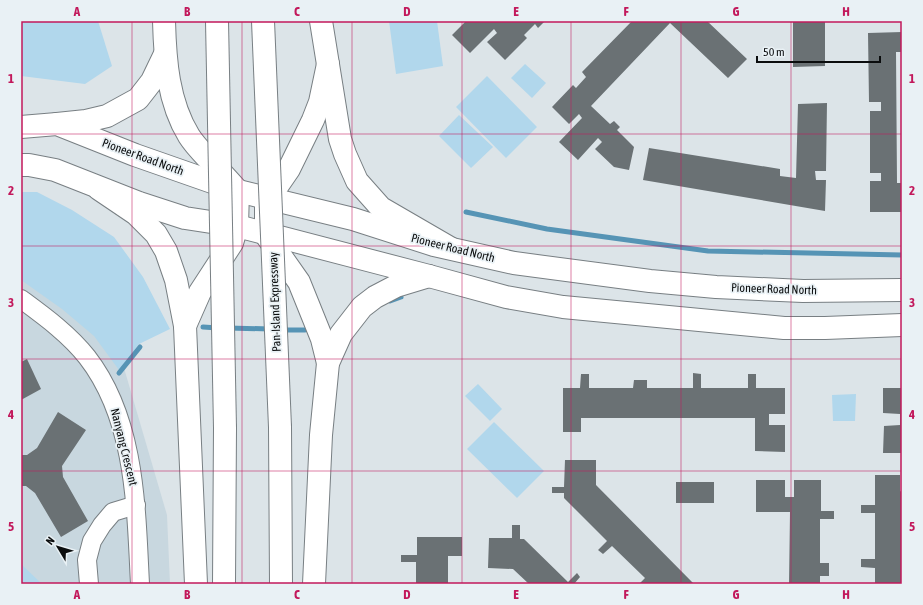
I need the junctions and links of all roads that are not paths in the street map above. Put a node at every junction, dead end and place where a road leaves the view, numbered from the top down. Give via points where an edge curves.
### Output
1 (164, 21) edge
2 (217, 21) edge
3 (263, 21) edge
4 (321, 21) edge
5 (165, 54) junction
6 (328, 64) junction
7 (57, 124) junction
8 (21, 126) edge
9 (21, 165) edge
10 (99, 188) junction
11 (238, 191) junction
12 (266, 199) junction
13 (237, 226) junction
14 (266, 235) junction
15 (450, 248) junction
16 (429, 276) junction
17 (902, 290) edge
18 (21, 299) edge
19 (902, 325) edge
20 (185, 326) junction
21 (328, 363) junction
22 (136, 505) junction
23 (90, 584) edge
24 (140, 584) edge
25 (196, 584) edge
26 (224, 584) edge
27 (281, 584) edge
28 (314, 584) edge

1 - 5 main road
2 - 26 main road, bridge via 225,428
3 - 27 main road, Pan-Island Expressway, bridge via 280,427
4 - 6 main road
5 - 7 main road via 152,81 138,99 107,116
5 - 11 main road via 177,113 189,136 204,156
6 - 12 main road via 320,102 313,120 289,169
6 - 15 main road via 340,139 357,181 382,208
7 - 8 main road, Pioneer Road North
7 - 11 main road, Pioneer Road North
9 - 10 main road via 55,170
10 - 13 main road via 185,218
10 - 20 main road via 136,214 156,234 166,251 176,280
11 - 12 main road, Pioneer Road North
11 - 13 main road
12 - 14 main road
12 - 15 main road, Pioneer Road North via 353,219
13 - 14 main road
13 - 20 main road via 232,243 200,292
14 - 16 main road
14 - 21 main road via 298,282 322,339
15 - 17 main road, Pioneer Road North via 514,263 650,281 802,291
16 - 19 main road via 506,297 563,307 784,328
16 - 21 main road via 396,286 362,307 341,334
18 - 22 street, Nanyang Crescent via 75,343 102,379 111,396 120,424
20 - 25 main road
21 - 28 main road via 321,435
22 - 23 street via 113,512 92,541 87,560
22 - 24 street, Nanyang Crescent

